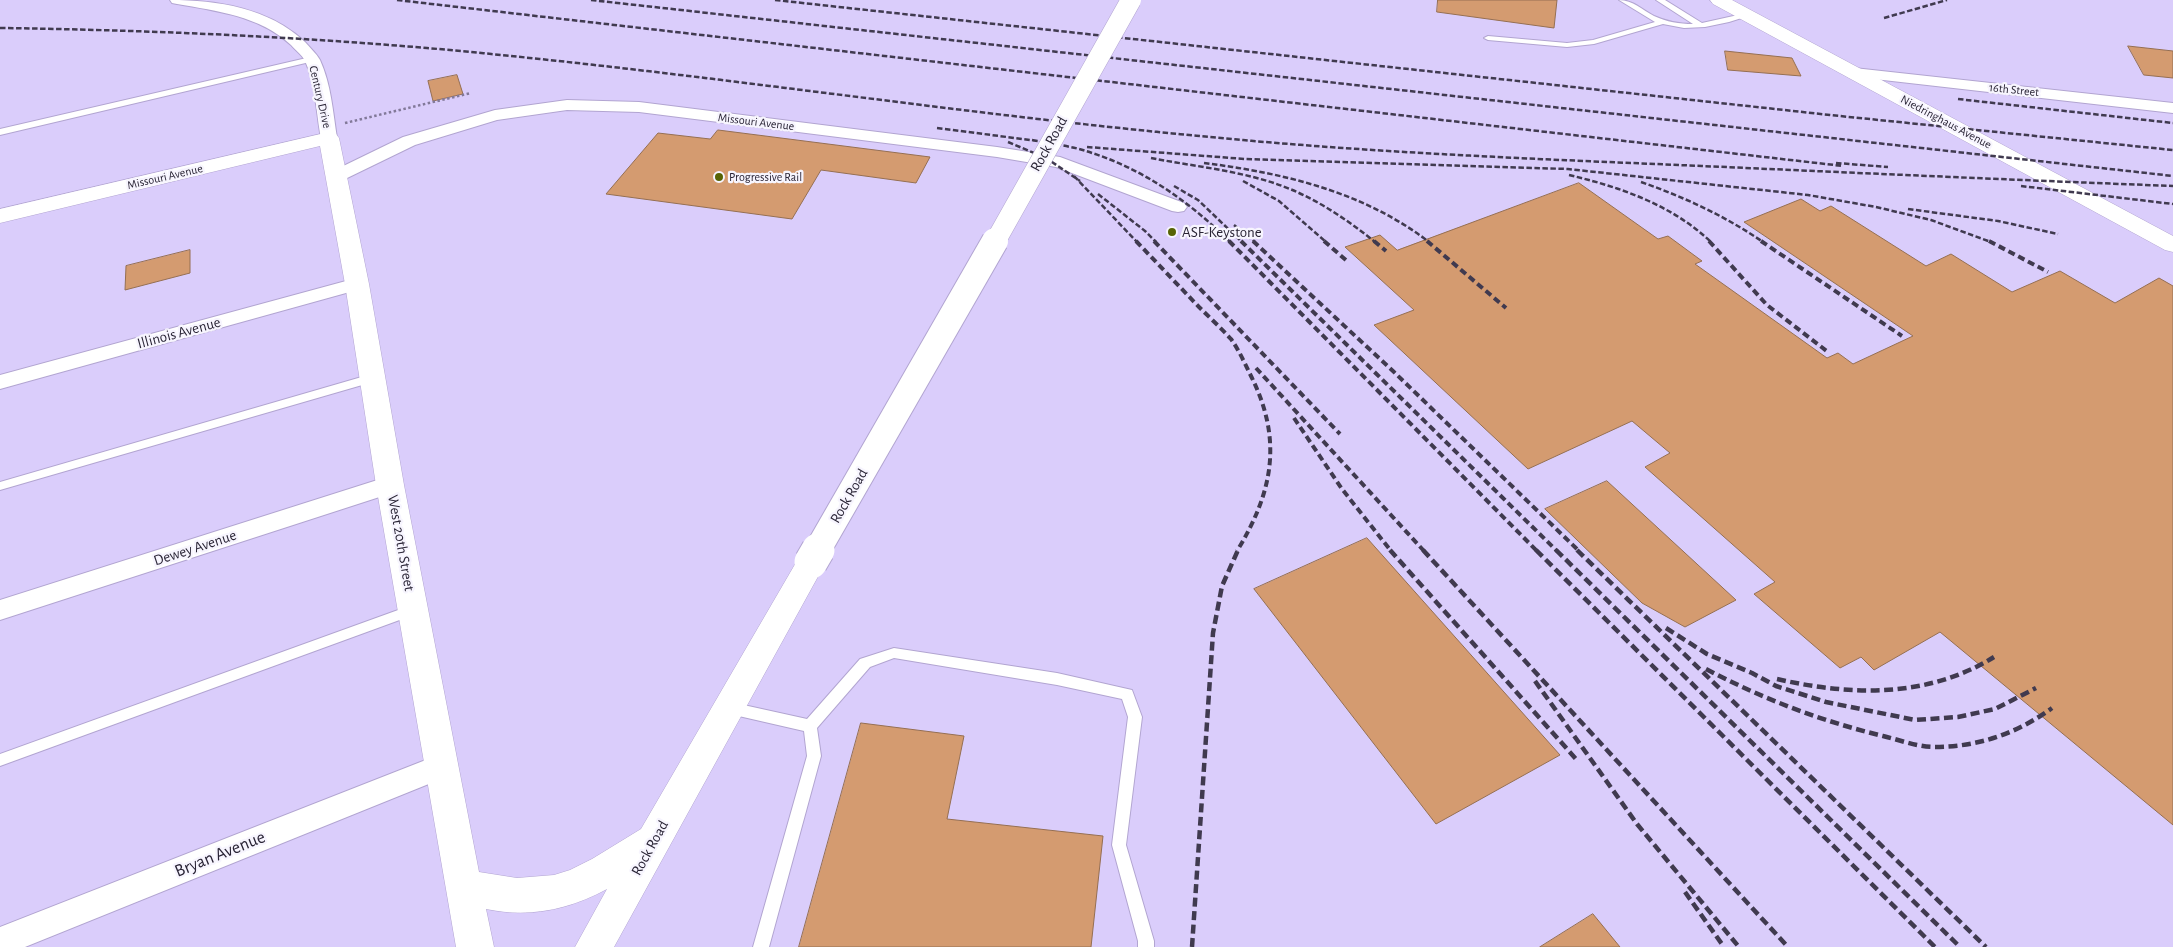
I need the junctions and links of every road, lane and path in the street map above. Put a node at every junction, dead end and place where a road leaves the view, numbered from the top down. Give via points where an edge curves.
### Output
1 (177, 0) edge
2 (1130, 0) edge
3 (1623, 0) edge
4 (1660, 0) edge
5 (1719, 0) edge
6 (1747, 15) junction
7 (1662, 22) junction
8 (1700, 25) junction
9 (1488, 38) dead end
10 (312, 59) junction
11 (1854, 73) junction
12 (471, 93) dead end
13 (2173, 108) edge
14 (0, 132) edge
15 (328, 132) junction
16 (337, 176) junction
17 (1178, 208) dead end
18 (0, 216) edge
19 (2173, 245) edge
20 (357, 284) junction
21 (372, 378) junction
22 (0, 382) edge
23 (390, 485) junction
24 (0, 486) edge
25 (0, 610) edge
26 (413, 610) junction
27 (728, 708) junction
28 (810, 726) junction
29 (0, 760) edge
30 (441, 766) junction
31 (655, 840) junction
32 (464, 887) junction
33 (0, 942) edge
34 (475, 947) edge
35 (594, 947) edge
36 (761, 947) edge
37 (1146, 947) edge

1 - 10 street, Century Drive via 223,8 276,25 294,38
2 - 27 street, Rock Road, bridge
3 - 7 lane
4 - 8 lane
5 - 6 street, Niedringhaus Avenue
6 - 8 lane
6 - 11 street, Niedringhaus Avenue
7 - 8 lane
7 - 9 lane via 1594,42 1567,45
10 - 14 lane
10 - 15 street, Century Drive
11 - 13 street, 16th Street
11 - 19 street, Niedringhaus Avenue
12 - 15 path
15 - 16 street, West 20th Street
15 - 18 street, Missouri Avenue
16 - 17 street, Missouri Avenue via 409,142 495,115 567,105 639,107 1060,162
16 - 20 street, West 20th Street
20 - 21 street, West 20th Street
20 - 22 street, Illinois Avenue
21 - 23 street, West 20th Street
21 - 24 lane
23 - 25 street, Dewey Avenue
23 - 26 street, West 20th Street
26 - 29 lane
26 - 30 street, West 20th Street
27 - 28 lane
27 - 31 street, Rock Road
28 - 36 lane via 814,756
28 - 37 lane via 865,663 894,653 1057,678 1128,694 1134,717 1119,845
30 - 32 street, West 20th Street
30 - 33 street, Bryan Avenue
31 - 32 street via 599,875 559,892 517,896
31 - 35 street, Rock Road
32 - 34 street, West 20th Street

